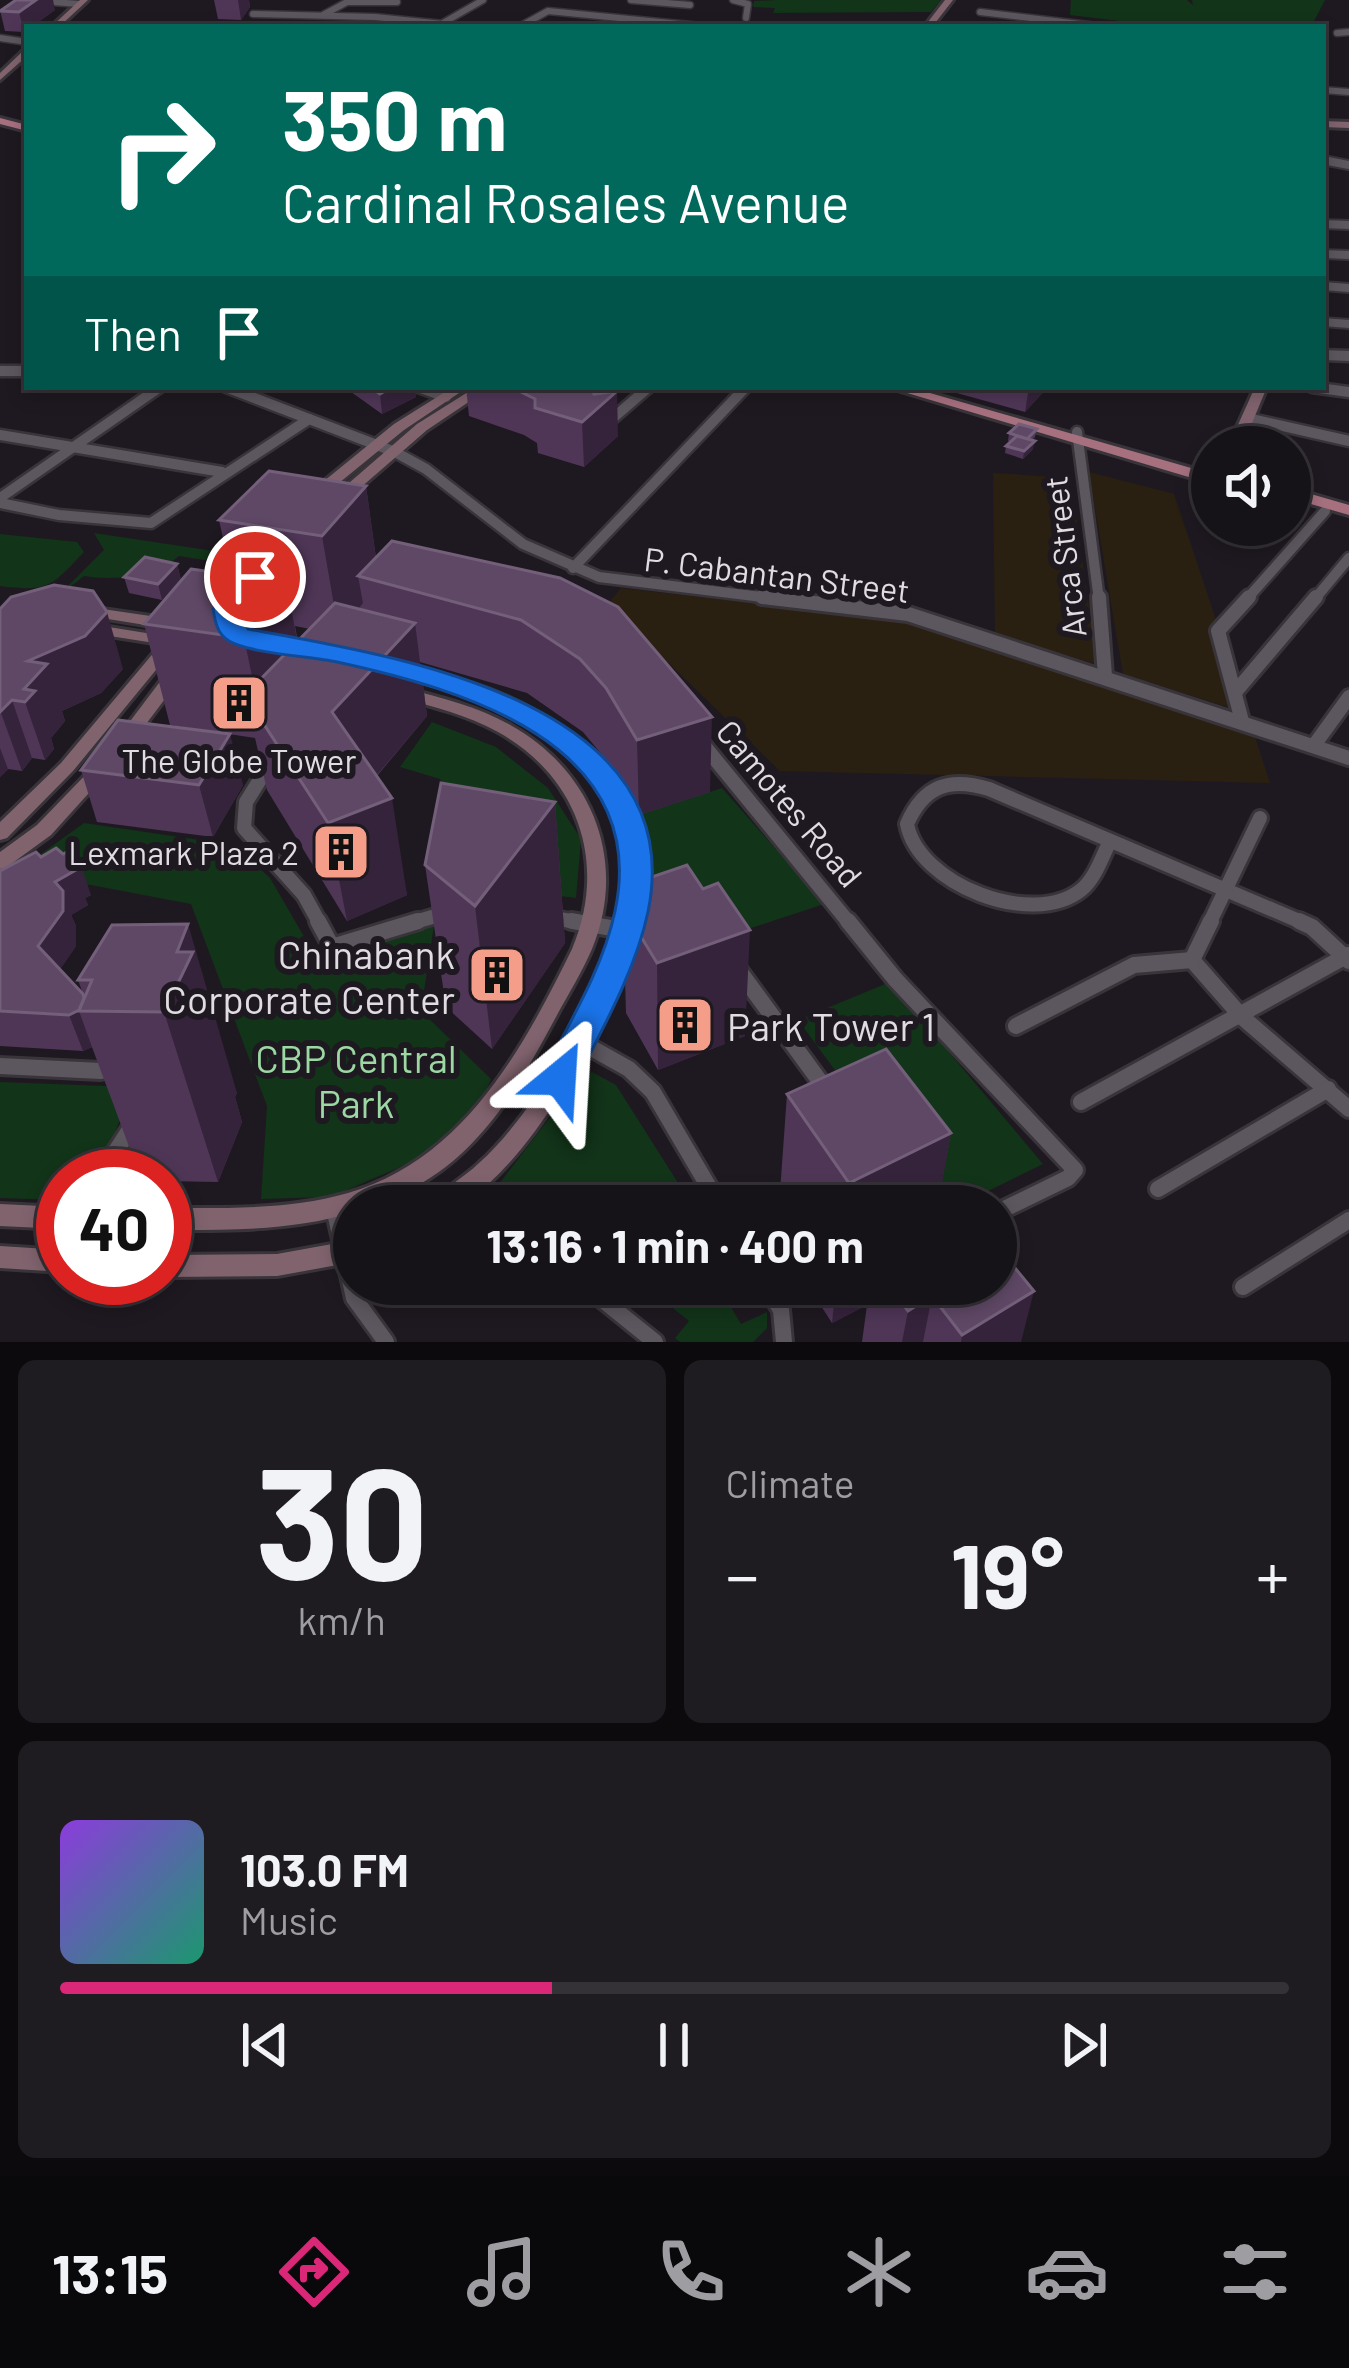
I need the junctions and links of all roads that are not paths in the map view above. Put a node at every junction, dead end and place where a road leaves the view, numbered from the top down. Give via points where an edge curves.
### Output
1 (27, 0) edge
2 (483, 0) edge
3 (631, 0) edge
4 (733, 0) edge
5 (949, 0) edge
6 (81, 2) edge
7 (693, 3) edge
8 (980, 12) dead end
9 (253, 14) dead end
10 (1004, 15) junction
11 (322, 16) junction
12 (375, 17) junction
13 (605, 17) junction
14 (746, 18) dead end
15 (57, 24) edge
16 (442, 24) joint
17 (524, 24) edge
18 (595, 24) edge
19 (658, 24) edge
20 (666, 24) edge
21 (930, 24) edge
22 (1001, 24) edge
23 (1080, 24) edge
24 (1349, 32) edge
25 (1337, 33) dead end
26 (24, 53) edge
27 (0, 78) edge
28 (1328, 90) edge
29 (1349, 92) edge
30 (1337, 100) dead end
31 (155, 390) edge
32 (234, 390) edge
33 (426, 390) edge
34 (457, 390) edge
35 (480, 390) edge
36 (646, 390) edge
37 (743, 390) edge
38 (905, 390) edge
39 (930, 390) edge
40 (1260, 390) edge
41 (446, 397) junction
42 (1247, 418) junction
43 (309, 419) junction
44 (1244, 426) edge
45 (600, 430) edge
46 (0, 435) edge
47 (1077, 436) junction
48 (1349, 441) edge
49 (377, 444) junction
50 (71, 446) junction
51 (395, 452) junction
52 (1191, 468) edge
53 (222, 472) junction
54 (0, 500) edge
55 (308, 501) edge
56 (1311, 503) edge
57 (1311, 505) edge
58 (330, 507) edge
59 (1325, 511) junction
60 (1349, 514) edge
61 (1349, 558) edge
62 (573, 568) junction
63 (121, 634) junction
64 (182, 644) junction
65 (153, 664) junction
66 (376, 664) edge
67 (1105, 676) junction
68 (1237, 690) junction
69 (396, 691) dead end
70 (1349, 697) edge
71 (1242, 721) junction
72 (697, 737) edge
73 (1316, 745) junction
74 (278, 751) edge
75 (1349, 758) edge
76 (1260, 818) dead end
77 (0, 832) edge
78 (1110, 842) junction
79 (0, 862) edge
80 (1225, 890) junction
81 (466, 909) edge
82 (535, 915) dead end
83 (591, 924) junction
84 (638, 933) junction
85 (722, 956) edge
86 (1348, 958) edge
87 (1192, 960) junction
88 (1242, 1017) junction
89 (1016, 1026) dead end
90 (579, 1041) junction
91 (111, 1051) edge
92 (0, 1066) edge
93 (101, 1071) junction
94 (118, 1084) dead end
95 (1328, 1089) junction
96 (148, 1101) dead end
97 (1082, 1102) dead end
98 (1349, 1109) edge
99 (844, 1116) edge
100 (117, 1149) edge
101 (394, 1185) edge
102 (486, 1185) edge
103 (708, 1185) edge
104 (1158, 1189) dead end
105 (1017, 1203) edge
106 (333, 1208) edge
107 (0, 1215) edge
108 (36, 1217) edge
109 (192, 1220) edge
110 (1349, 1220) edge
111 (333, 1256) edge
112 (0, 1257) edge
113 (36, 1259) edge
114 (192, 1267) edge
115 (1243, 1287) dead end
116 (359, 1305) edge
117 (609, 1305) edge
118 (775, 1305) edge
119 (789, 1336) edge
120 (386, 1342) edge
121 (655, 1342) edge

1 - 6 street
2 - 16 street
3 - 7 street
4 - 14 street via 748,4
5 - 21 street
6 - 15 street
7 - 20 street
8 - 10 street
9 - 11 street
10 - 22 street
10 - 23 street
11 - 12 street
11 - 12 street via 347,2 397,2
12 - 16 street
13 - 17 street via 543,12
13 - 18 street
13 - 19 street
24 - 25 street
26 - 27 street
28 - 29 street
28 - 30 street
31 - 50 street
32 - 43 street, P. Cabantan Street
33 - 41 street
34 - 41 street
35 - 51 street
36 - 45 street
37 - 62 street
38 - 47 main road
39 - 47 main road
40 - 42 street
41 - 49 street
42 - 44 street
42 - 48 street
43 - 49 street, P. Cabantan Street
43 - 53 street
46 - 50 street
47 - 52 main road
47 - 67 street, Arca Street
49 - 51 street, P. Cabantan Street
49 - 55 street
50 - 53 street
50 - 54 street
51 - 58 street
51 - 62 street, P. Cabantan Street via 523,544
53 - 54 street via 151,523
56 - 60 main road
57 - 59 main road
59 - 60 main road
59 - 68 street via 1218,632
61 - 68 street
62 - 67 street, P. Cabantan Street via 646,586 908,614
63 - 64 street
63 - 64 street via 64,616 137,619
63 - 65 street via 148,649
64 - 65 street
64 - 79 street via 76,800
65 - 77 street
66 - 84 street via 493,696 576,746 625,816
67 - 71 street, P. Cabantan Street
68 - 71 street
69 - 83 street via 477,715 525,741 559,772 592,822 598,858
70 - 73 street
71 - 73 street, P. Cabantan Street
72 - 105 street, Camotes Road via 895,979 1075,1170
73 - 75 street, P. Cabantan Street
74 - 81 street via 241,815 244,828 304,895 332,947
76 - 80 street
78 - 78 street via 968,782 927,790 907,822 939,874 1026,903 1081,890
78 - 80 street
80 - 86 street via 1312,927
80 - 87 street
82 - 83 street
83 - 84 street
83 - 101 street via 489,1113
84 - 90 street
85 - 99 street
86 - 88 street
87 - 88 street
87 - 89 street via 1134,965
88 - 95 street
88 - 97 street
90 - 102 street
90 - 103 street via 653,1092
91 - 93 street
92 - 93 street
93 - 94 street
95 - 98 street
95 - 104 street
96 - 100 street
106 - 109 street via 279,1219
107 - 108 street
110 - 115 street
111 - 114 street
112 - 113 street
116 - 120 street
117 - 121 street
118 - 119 street

